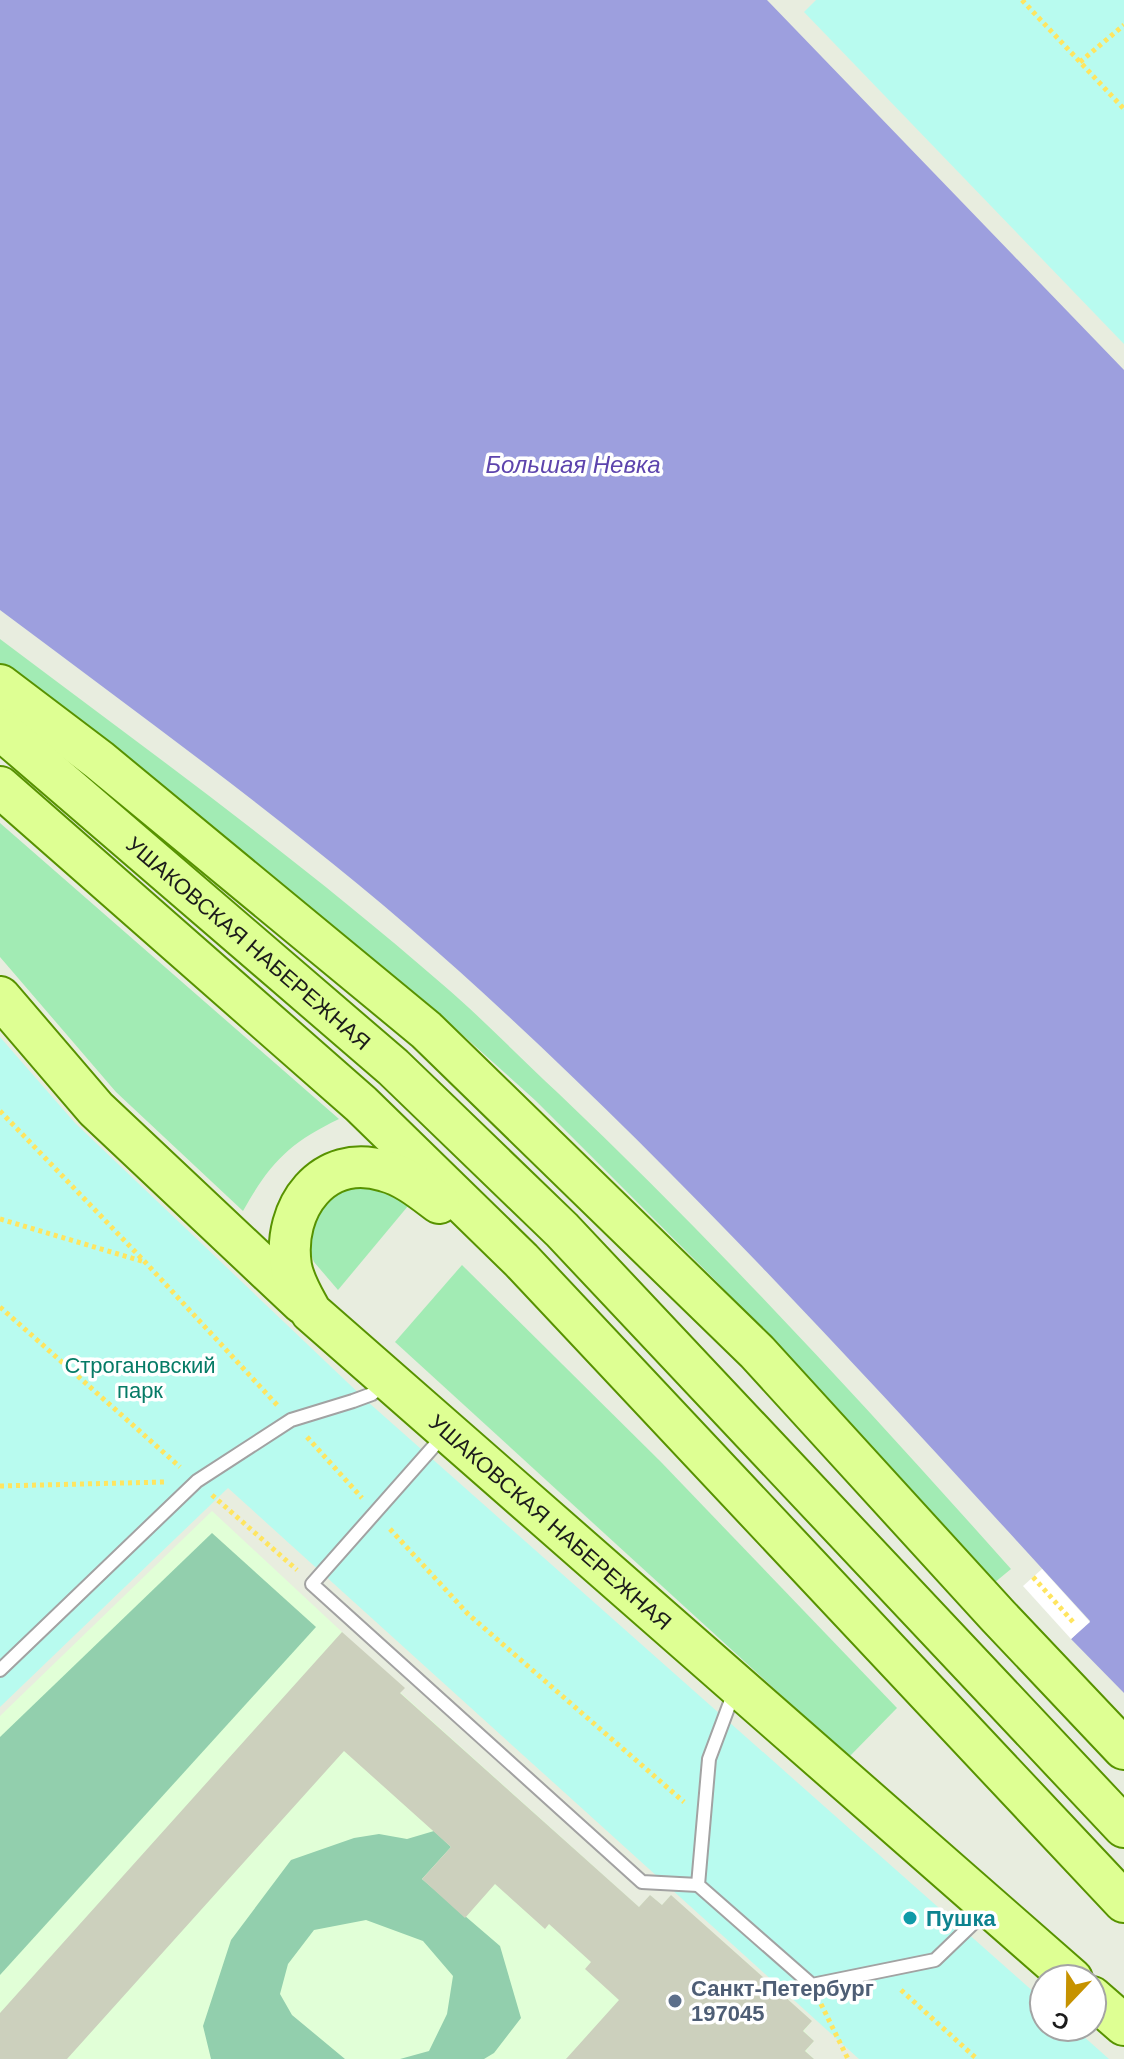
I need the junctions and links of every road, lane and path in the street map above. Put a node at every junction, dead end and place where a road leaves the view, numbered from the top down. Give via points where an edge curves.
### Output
1 (1022, 0) edge
2 (1124, 25) edge
3 (1080, 62) junction
4 (1124, 109) edge
5 (0, 685) edge
6 (0, 729) edge
7 (0, 787) edge
8 (0, 997) edge
9 (0, 1111) edge
10 (0, 1219) edge
11 (521, 1260) junction
12 (146, 1263) junction
13 (0, 1307) edge
14 (311, 1312) junction
15 (390, 1381) junction
16 (291, 1420) junction
17 (447, 1431) junction
18 (197, 1481) junction
19 (0, 1486) edge
20 (375, 1513) junction
21 (1033, 1577) dead end
22 (312, 1584) junction
23 (1074, 1623) dead end
24 (0, 1670) edge
25 (736, 1685) junction
26 (1124, 1749) edge
27 (703, 1819) junction
28 (1124, 1827) edge
29 (698, 1885) junction
30 (1124, 1902) edge
31 (990, 1907) junction
32 (1054, 1963) edge
33 (881, 1972) junction
34 (812, 1985) junction
35 (1108, 2011) edge
36 (1124, 2025) edge
37 (848, 2059) edge
38 (977, 2059) edge

1 - 3 path
2 - 3 path
3 - 4 path
5 - 26 main road via 99,760 426,1030 757,1352
6 - 28 main road, УШАКОВСКАЯ НАБЕРЕЖНАЯ via 393,1067 562,1230
7 - 11 main road, УШАКОВСКАЯ НАБЕРЕЖНАЯ via 361,1104
8 - 14 main road via 96,1109
9 - 12 path
10 - 12 path
11 - 14 main road, УШАКОВСКАЯ НАБЕРЕЖНАЯ via 410,1182 362,1167 340,1171 318,1181 301,1200 293,1221 291,1266
11 - 30 main road, УШАКОВСКАЯ НАБЕРЕЖНАЯ
12 - 16 path
13 - 18 path
14 - 15 main road, УШАКОВСКАЯ НАБЕРЕЖНАЯ
15 - 16 lane via 372,1394
15 - 17 main road, УШАКОВСКАЯ НАБЕРЕЖНАЯ
16 - 18 lane
16 - 20 path
17 - 20 lane
17 - 25 main road, УШАКОВСКАЯ НАБЕРЕЖНАЯ
18 - 19 path
18 - 22 path
18 - 24 lane
20 - 22 lane
20 - 27 path via 468,1614
21 - 23 path
22 - 29 lane via 642,1882
25 - 27 lane via 709,1759
25 - 31 main road, УШАКОВСКАЯ НАБЕРЕЖНАЯ
27 - 29 lane
29 - 34 lane
31 - 32 main road, УШАКОВСКАЯ НАБЕРЕЖНАЯ
31 - 33 lane via 935,1960
33 - 34 lane
33 - 38 path
34 - 37 path
35 - 36 main road

